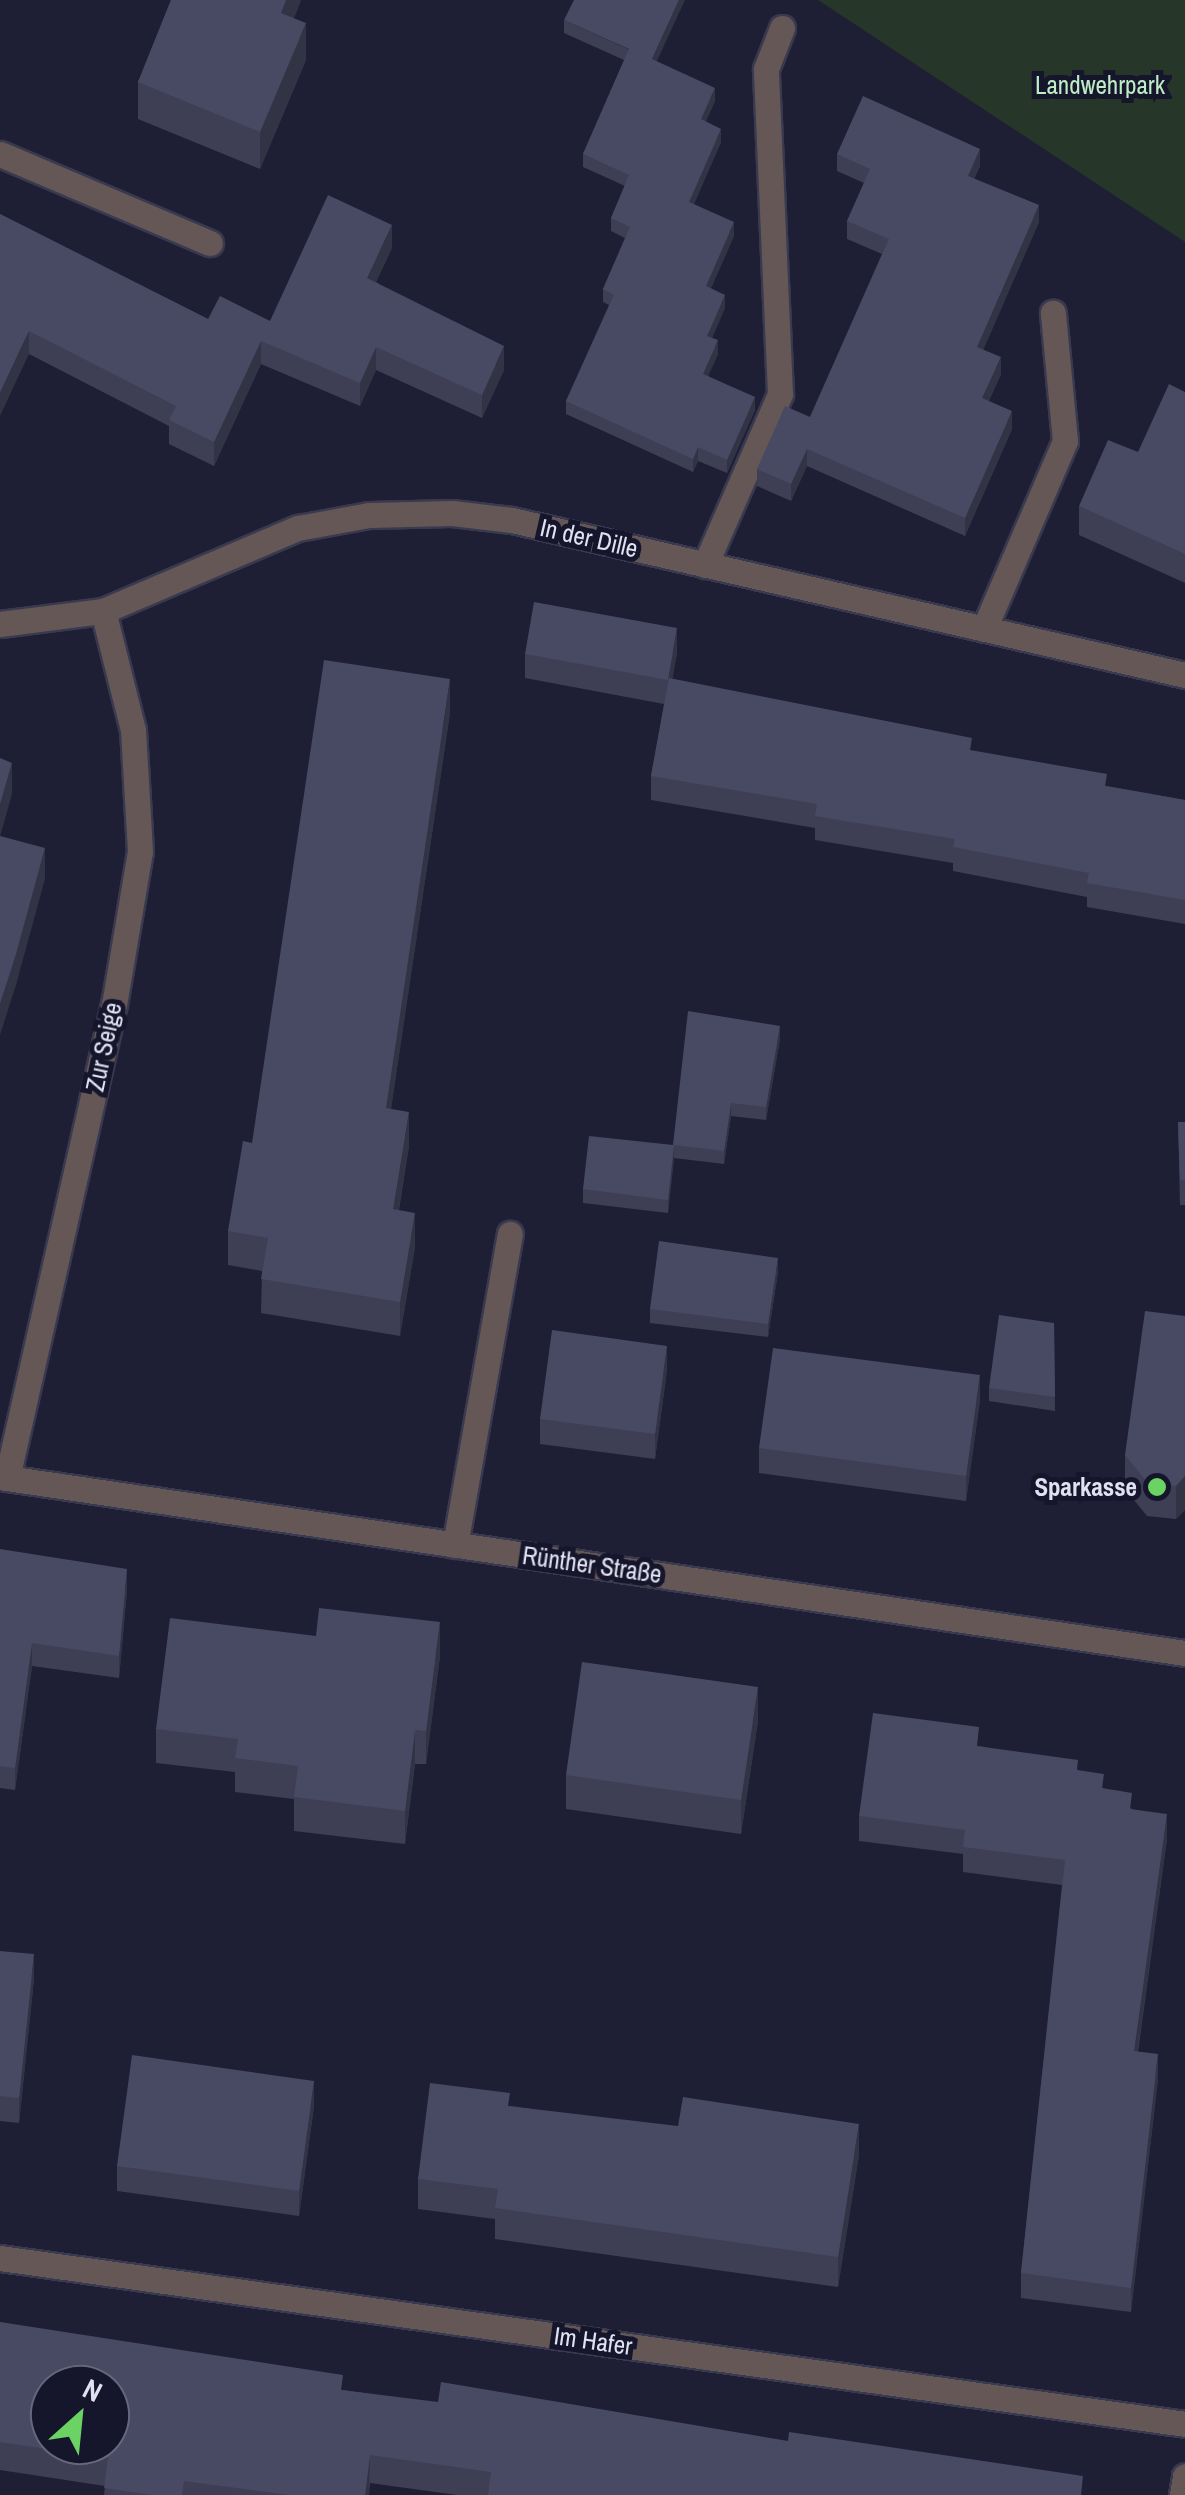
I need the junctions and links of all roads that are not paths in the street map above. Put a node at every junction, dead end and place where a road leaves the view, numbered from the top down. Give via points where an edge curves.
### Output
1 (782, 28) dead end
2 (0, 154) edge
3 (210, 242) dead end
4 (1053, 314) dead end
5 (704, 565) junction
6 (103, 612) junction
7 (0, 624) edge
8 (984, 628) junction
9 (1185, 675) edge
10 (510, 1234) dead end
11 (4, 1477) edge
12 (455, 1545) junction
13 (1185, 1653) edge
14 (0, 2258) edge
15 (1185, 2424) edge
16 (1185, 2476) edge
17 (1182, 2495) edge

1 - 5 street via 766,69 780,394
2 - 3 street
4 - 8 street via 1065,441
5 - 6 street, In der Dille via 512,520 452,513 369,516 298,528
5 - 8 street, In der Dille
6 - 7 street, In der Dille
6 - 11 street, Zur Seige via 132,730 140,851 114,1005
8 - 9 street, In der Dille
10 - 12 street
11 - 12 street, Rünther Straße
12 - 13 street, Rünther Straße
14 - 15 street, Im Hafer
16 - 17 street

